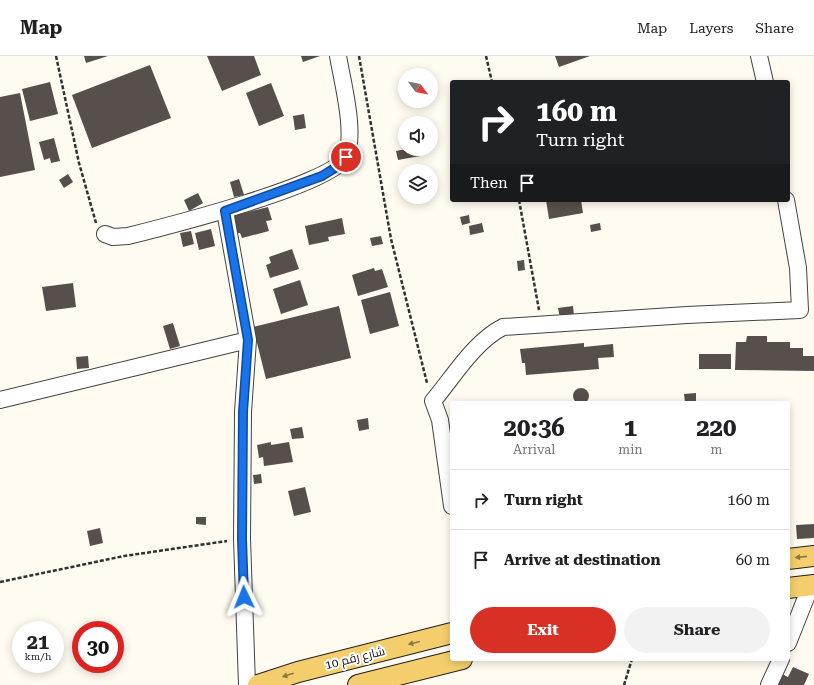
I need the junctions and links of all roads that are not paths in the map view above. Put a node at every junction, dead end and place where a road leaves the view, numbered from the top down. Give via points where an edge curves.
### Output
1 (338, 56) edge
2 (759, 56) edge
3 (765, 80) edge
4 (786, 202) edge
5 (225, 211) junction
6 (105, 234) road end
7 (248, 340) junction
8 (0, 400) edge
9 (450, 492) edge
10 (814, 556) edge
11 (790, 559) edge
12 (812, 585) edge
13 (790, 588) edge
14 (450, 634) edge
15 (790, 638) edge
16 (454, 661) edge
17 (780, 661) edge
18 (247, 685) edge
19 (258, 685) edge
20 (358, 685) edge
21 (769, 685) edge

1 - 5 street via 350,122 346,157 338,166 322,176
2 - 3 street
4 - 9 street via 798,268 800,310 503,327 492,333 434,401 440,420
5 - 6 street via 128,236 113,237
5 - 7 street
7 - 8 street
7 - 18 street via 243,412 242,539
10 -> 11 main road
12 - 13 main road
12 - 15 street
14 -> 19 main road, شارع رقم 10 via 298,672
16 - 20 main road
17 - 21 street

